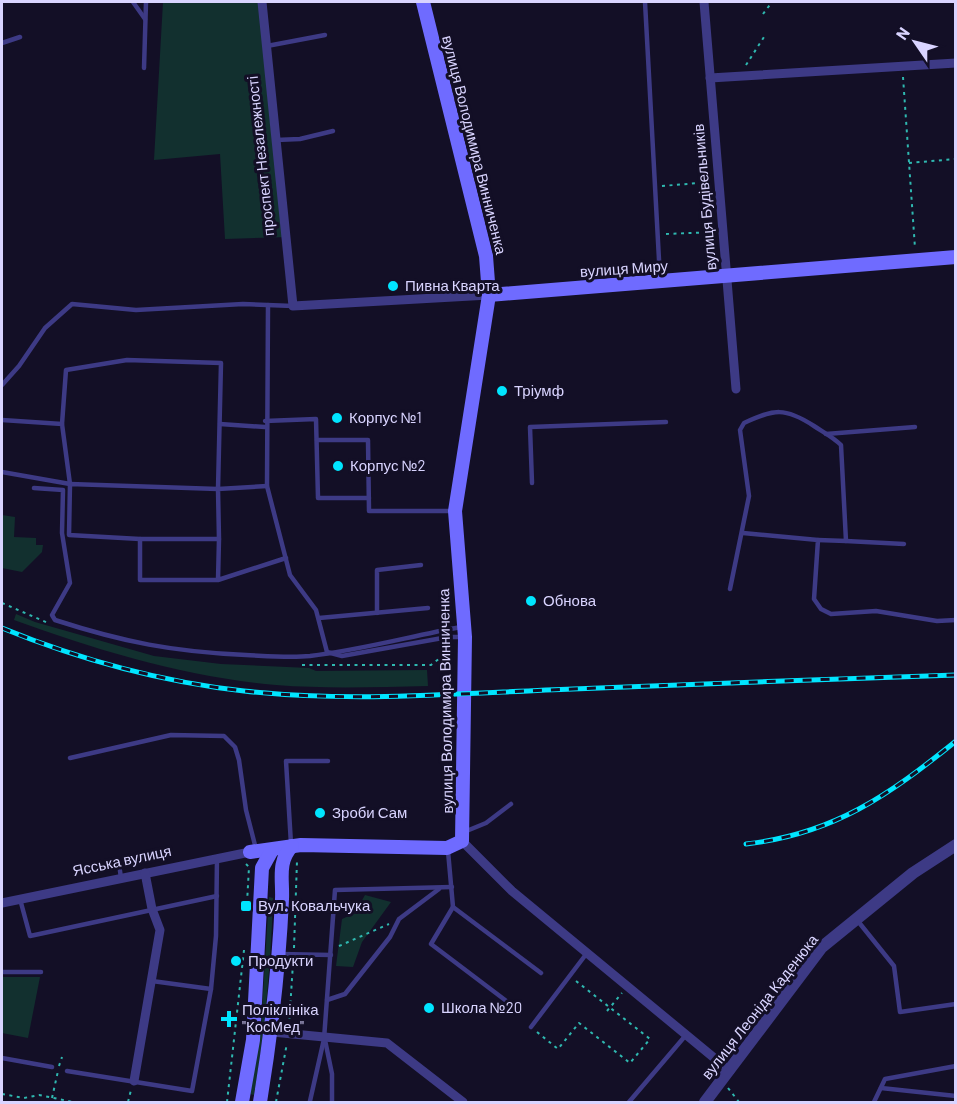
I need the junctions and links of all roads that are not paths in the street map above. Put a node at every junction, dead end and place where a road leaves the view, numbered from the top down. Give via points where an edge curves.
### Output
1 (133, 2) edge
2 (146, 2) edge
3 (262, 2) edge
4 (423, 2) edge
5 (645, 2) edge
6 (704, 2) edge
7 (145, 19) junction
8 (325, 35) dead end
9 (20, 37) dead end
10 (2, 43) edge
11 (267, 46) junction
12 (956, 63) edge
13 (144, 68) dead end
14 (710, 78) junction
15 (333, 131) dead end
16 (276, 140) junction
17 (956, 257) edge
18 (727, 277) junction
19 (660, 284) junction
20 (489, 295) junction
21 (268, 305) junction
22 (293, 306) junction
23 (2, 385) edge
24 (736, 389) dead end
25 (2, 420) edge
26 (666, 422) dead end
27 (62, 424) junction
28 (220, 424) junction
29 (265, 424) junction
30 (915, 427) dead end
31 (826, 434) junction
32 (317, 440) junction
33 (2, 472) edge
34 (532, 483) dead end
35 (70, 484) junction
36 (267, 486) junction
37 (34, 488) dead end
38 (219, 489) junction
39 (369, 498) junction
40 (455, 511) junction
41 (743, 533) junction
42 (140, 539) junction
43 (219, 539) junction
44 (818, 540) junction
45 (846, 541) junction
46 (904, 544) dead end
47 (286, 558) junction
48 (421, 565) dead end
49 (218, 580) junction
50 (730, 589) dead end
51 (428, 608) dead end
52 (377, 613) junction
53 (319, 618) junction
54 (956, 620) edge
55 (464, 632) junction
56 (327, 652) junction
57 (70, 759) dead end
58 (328, 761) dead end
59 (510, 804) dead end
60 (463, 837) junction
61 (956, 845) edge
62 (296, 846) junction
63 (447, 848) junction
64 (272, 850) junction
65 (250, 855) junction
66 (217, 858) junction
67 (119, 864) dead end
68 (262, 868) junction
69 (145, 873) junction
70 (121, 878) junction
71 (452, 887) junction
72 (439, 889) junction
73 (217, 896) junction
74 (21, 899) junction
75 (2, 903) edge
76 (453, 907) junction
77 (153, 909) junction
78 (856, 918) junction
79 (587, 953) junction
80 (279, 954) junction
81 (332, 955) junction
82 (2, 972) edge
83 (41, 972) dead end
84 (541, 973) dead end
85 (152, 981) junction
86 (211, 989) junction
87 (327, 1000) junction
88 (956, 1004) edge
89 (517, 1009) dead end
90 (531, 1027) road end
91 (272, 1032) junction
92 (686, 1035) junction
93 (324, 1039) junction
94 (2, 1058) edge
95 (956, 1066) edge
96 (52, 1067) dead end
97 (67, 1071) dead end
98 (726, 1076) junction
99 (134, 1082) junction
100 (881, 1088) junction
101 (956, 1096) edge
102 (310, 1101) dead end
103 (242, 1102) edge
104 (260, 1102) edge
105 (332, 1102) edge
106 (463, 1102) edge
107 (629, 1102) edge
108 (705, 1102) edge
109 (874, 1102) edge

1 - 7 lane
2 - 7 lane
3 - 11 street, проспект Незалежності
4 - 20 main road, вулиця Володимира Винниченка via 486,256
5 - 19 lane
6 - 14 street, вулиця Будівельників
7 - 13 lane
8 - 11 lane
9 - 10 lane
11 - 16 street, проспект Незалежності
12 - 14 street
14 - 18 street, вулиця Будівельників
15 - 16 lane
16 - 22 street, проспект Незалежності
17 - 18 main road, вулиця Миру
18 - 19 main road, вулиця Миру
18 - 24 street, вулиця Будівельників
19 - 20 main road, вулиця Миру
20 - 22 street, вулиця Миру
20 - 40 main road, вулиця Володимира Винниченка
21 - 22 lane
21 - 23 lane via 136,310 72,304 45,328
21 - 29 lane
25 - 27 lane
26 - 34 lane via 530,427
27 - 28 lane via 66,370 127,360 221,363
27 - 35 lane
28 - 29 lane
28 - 38 lane
29 - 32 lane via 316,419
29 - 36 lane
30 - 31 lane
31 - 41 lane via 787,411 775,411 744,423 740,430 749,496
31 - 45 lane via 841,445
32 - 39 lane via 368,440
32 - 39 lane via 318,498
33 - 35 lane
35 - 38 lane
35 - 42 lane via 69,535
36 - 38 lane
36 - 47 lane
37 - 56 lane via 63,490 62,533 70,583 52,615 55,620 117,640 185,652 308,656
38 - 43 lane
39 - 40 lane via 369,511
40 - 55 main road, вулиця Володимира Винниченка
41 - 44 lane
41 - 50 lane
42 - 43 lane
42 - 49 lane via 141,580
43 - 49 lane
44 - 45 lane
44 - 54 lane via 814,599 821,609 831,614 876,611 937,621
45 - 46 lane
47 - 49 lane
47 - 53 lane via 290,575
48 - 52 lane via 377,570
51 - 52 lane
52 - 53 lane
53 - 56 lane
55 - 56 lane
55 - 56 lane via 342,656
55 - 60 main road, вулиця Володимира Винниченка
57 - 65 lane via 171,735 224,736 235,747 239,759
58 - 62 lane via 286,760
59 - 60 lane
60 - 63 main road
60 - 79 street via 512,891
61 - 78 street, вулиця Леоніда Каденюка
62 - 63 main road
62 - 64 main road
62 - 80 main road via 282,860
63 - 71 lane
64 - 65 main road
64 - 68 main road
65 - 66 street, Ясська вулиця
65 - 68 main road via 259,860
66 - 69 street, Ясська вулиця
66 - 73 lane
67 - 70 lane
68 - 103 main road via 253,1040
69 - 70 street, Ясська вулиця
69 - 77 street
70 - 74 street, Ясська вулиця
71 - 72 lane
71 - 76 lane
72 - 81 lane via 334,890
72 - 87 lane via 399,919 390,937 345,994
73 - 77 lane
73 - 86 lane
74 - 75 street, Ясська вулиця
74 - 77 lane via 30,936
76 - 84 lane
76 - 89 lane via 431,944
77 - 85 street via 160,930
78 - 88 lane via 894,966 900,1012
78 - 98 street, вулиця Леоніда Каденюка via 822,947
79 - 90 lane
79 - 92 street
80 - 81 lane
80 - 91 main road
81 - 87 lane
82 - 83 lane
85 - 86 lane
85 - 99 street
86 - 99 lane via 192,1091
87 - 93 lane
91 - 93 street
91 - 104 main road
92 - 98 street
92 - 107 lane
93 - 102 lane
93 - 105 lane via 332,1074
93 - 106 street via 387,1043
94 - 96 lane
95 - 100 lane via 885,1079
97 - 99 lane
98 - 108 street, вулиця Леоніда Каденюка
100 - 101 lane
100 - 109 lane

